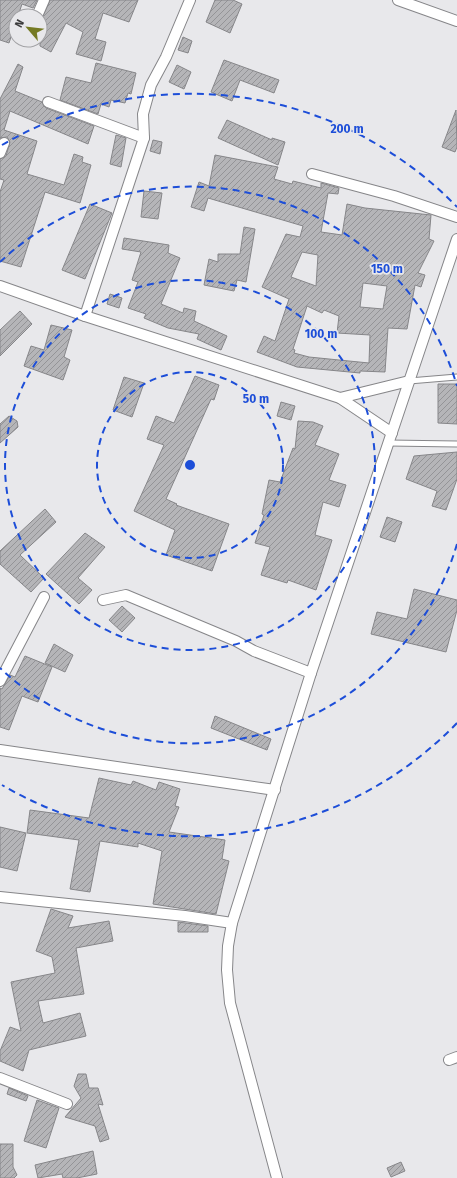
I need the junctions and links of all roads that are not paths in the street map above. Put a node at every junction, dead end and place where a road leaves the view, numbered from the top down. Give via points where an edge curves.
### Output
1 (190, 0) edge
2 (398, 0) edge
3 (457, 21) edge
4 (48, 102) dead end
5 (144, 138) junction
6 (4, 143) dead end
7 (0, 153) edge
8 (312, 174) dead end
9 (457, 217) edge
10 (457, 239) edge
11 (455, 253) edge
12 (0, 286) edge
13 (85, 316) junction
14 (457, 378) edge
15 (409, 381) junction
16 (340, 398) junction
17 (390, 438) junction
18 (457, 444) edge
19 (44, 597) dead end
20 (103, 600) dead end
21 (311, 673) junction
22 (0, 681) edge
23 (0, 750) edge
24 (275, 790) junction
25 (1, 900) edge
26 (232, 923) junction
27 (0, 1078) edge
28 (67, 1104) dead end
29 (277, 1178) edge

1 - 5 street via 151,85 143,114
2 - 3 street
4 - 5 street
5 - 13 street
6 - 7 street
8 - 9 street via 394,196
10 - 11 street
11 - 15 street
12 - 13 street
13 - 16 street
14 - 15 lane
15 - 16 street
15 - 17 street
16 - 17 street
17 - 18 lane
17 - 21 street
19 - 22 street
20 - 21 street via 126,595
21 - 24 street
23 - 24 street
24 - 26 street
25 - 26 street via 185,916
26 - 29 street via 228,946 230,1003
27 - 28 street

